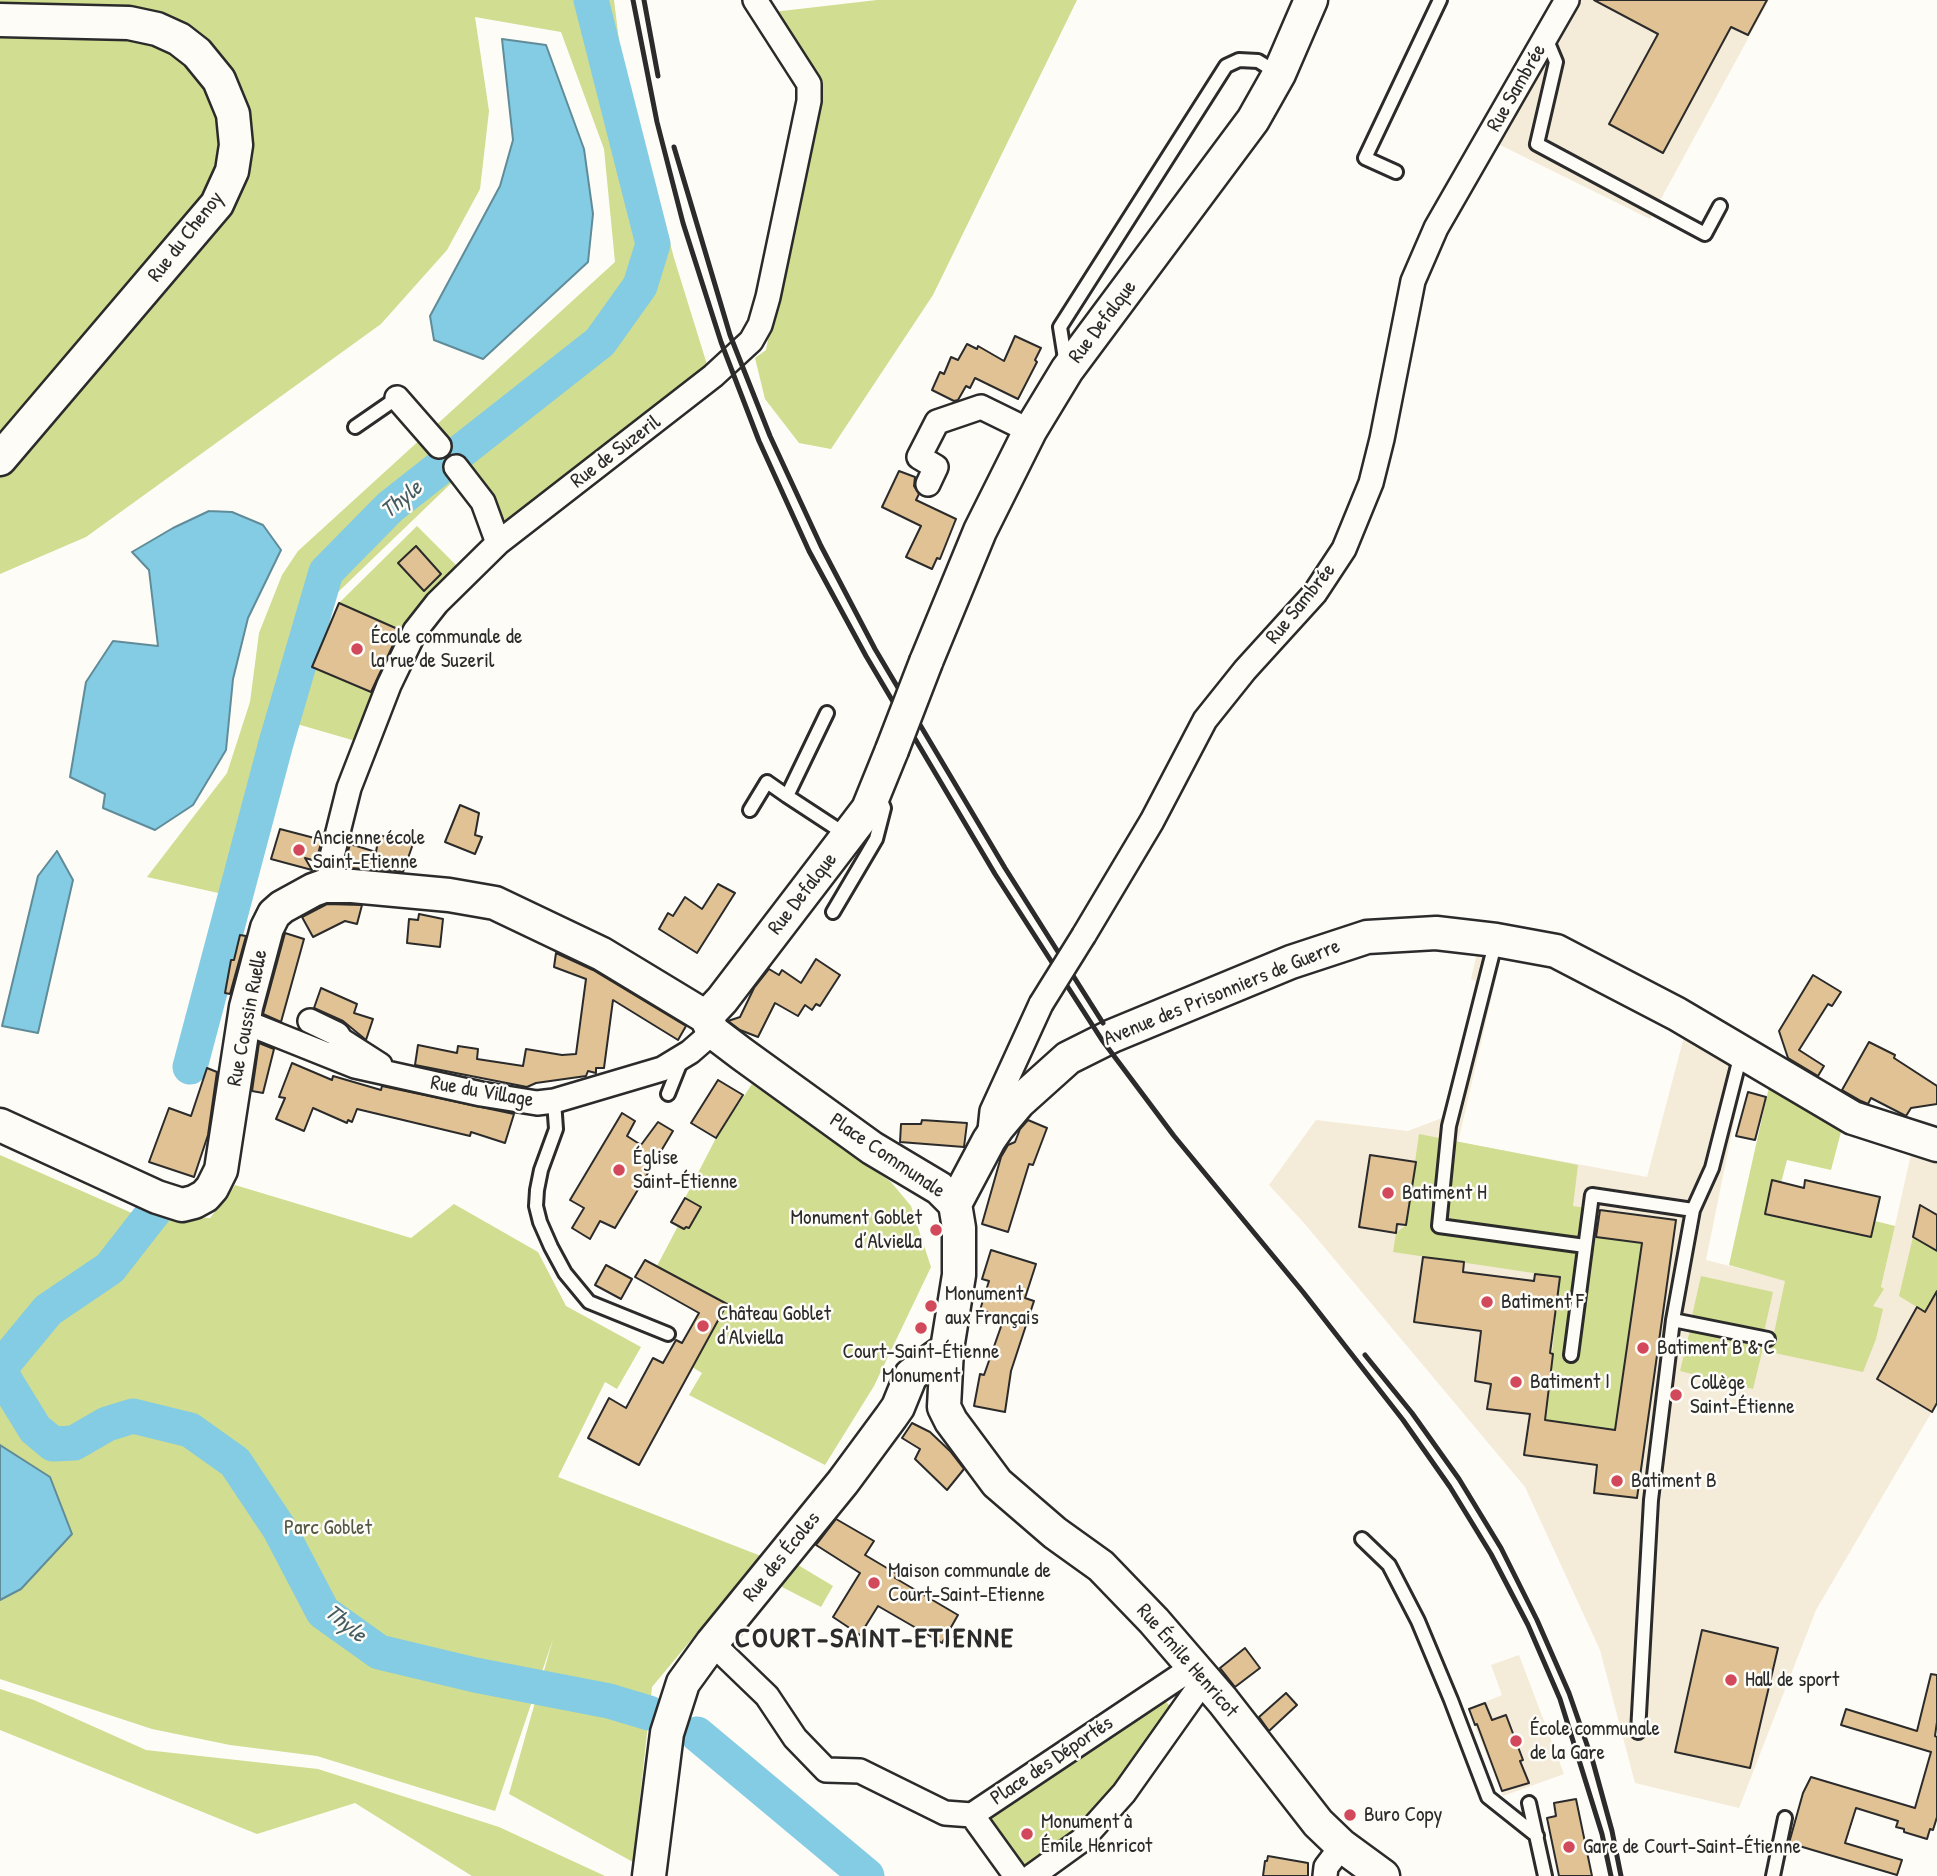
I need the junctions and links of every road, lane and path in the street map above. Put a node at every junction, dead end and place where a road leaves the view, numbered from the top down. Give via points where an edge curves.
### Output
1 (755, 0) edge
2 (1311, 0) edge
3 (1440, 0) edge
4 (1567, 0) edge
5 (0, 20) edge
6 (1546, 38) junction
7 (1279, 74) junction
8 (1396, 172) dead end
9 (1720, 206) dead end
10 (1067, 370) junction
11 (397, 398) joint
12 (355, 427) dead end
13 (1030, 431) junction
14 (439, 446) joint
15 (0, 459) edge
16 (456, 467) joint
17 (928, 484) dead end
18 (498, 543) junction
19 (827, 713) dead end
20 (886, 766) junction
21 (787, 796) junction
22 (750, 810) dead end
23 (849, 836) junction
24 (332, 885) junction
25 (833, 912) dead end
26 (1496, 940) junction
27 (310, 1021) dead end
28 (245, 1022) junction
29 (710, 1025) junction
30 (1741, 1052) junction
31 (683, 1056) junction
32 (394, 1075) junction
33 (668, 1094) dead end
34 (554, 1101) junction
35 (1, 1124) edge
36 (989, 1140) junction
37 (1937, 1145) edge
38 (955, 1204) junction
39 (1693, 1210) junction
40 (1586, 1246) junction
41 (1673, 1320) junction
42 (668, 1334) dead end
43 (1768, 1339) dead end
44 (947, 1349) junction
45 (1572, 1355) dead end
46 (898, 1407) junction
47 (944, 1407) junction
48 (1362, 1539) dead end
49 (712, 1643) junction
50 (1199, 1673) junction
51 (1638, 1732) dead end
52 (1529, 1802) dead end
53 (972, 1815) junction
54 (1785, 1818) dead end
55 (1537, 1836) junction
56 (1342, 1846) junction
57 (649, 1876) edge
58 (1016, 1876) edge
59 (1032, 1876) edge
60 (1325, 1876) edge
61 (1383, 1876) edge
62 (1545, 1876) edge
63 (1773, 1876) edge

1 - 18 street, Rue de Suzeril via 809,84 760,325 751,341 713,376
2 - 7 street, Rue Defalque
3 - 8 lane via 1365,158
4 - 6 street, Rue Sambrée
5 - 15 street, Rue du Chenoy via 129,23 179,39 219,80 233,114 236,145 232,171 217,204
6 - 9 lane via 1556,62 1537,144 1705,234
6 - 36 street, Rue Sambrée, bridge via 1436,228 1413,281 1371,483 1344,549 1315,593 1205,720 1152,821 1041,1004 992,1111
7 - 10 street, Rue Defalque via 1253,120
7 - 10 lane via 1258,61 1240,60 1226,66 1060,327
10 - 13 street, Rue Defalque
11 - 12 lane
11 - 14 street
13 - 17 street via 981,407 937,422 919,457 936,467
13 - 20 street, Rue Defalque, bridge via 980,531
14 - 16 lane
16 - 18 street via 483,502
18 - 24 street, Rue de Suzeril via 415,631 349,788 330,864
19 - 21 lane
20 - 23 street, Rue Defalque via 868,809
20 - 25 lane via 884,808 876,839
21 - 22 lane via 767,782
21 - 23 lane
23 - 29 street, Rue Defalque via 722,1000
24 - 28 street, Rue Coussin Ruelle via 313,890 274,914
24 - 29 street, Rue Coussin Ruelle via 465,896 495,903 602,954
26 - 30 street, Avenue des Prisonniers de Guerre via 1556,951
26 - 36 street, Avenue des Prisonniers de Guerre via 1436,933 1367,937 1291,962 1068,1058 1019,1102
26 - 40 lane via 1449,1126 1439,1226
27 - 32 street via 336,1033
28 - 32 street, Rue du Village via 346,1063
28 - 35 street, Rue Coussin Ruelle via 220,1170 212,1188 194,1202 182,1205 157,1197
29 - 31 street, Rue du Village
29 - 38 street, Place Communale via 872,1148 939,1188
30 - 37 street, Avenue des Prisonniers de Guerre via 1853,1118
30 - 39 lane via 1712,1168
31 - 33 lane
31 - 34 street, Rue du Village via 648,1074
32 - 34 street, Rue du Village via 512,1100
34 - 42 lane via 556,1129 541,1170 536,1206 551,1247 589,1302
36 - 38 street, Avenue des Prisonniers de Guerre
38 - 44 street, Place Communale via 959,1275
39 - 40 lane via 1592,1195
39 - 41 lane
40 - 45 lane
41 - 43 lane
41 - 51 lane via 1651,1500
44 - 46 street via 911,1375
44 - 47 street, Place Communale
46 - 47 street
46 - 49 street, Rue des Écoles
47 - 50 street, Rue Émile Henricot via 977,1459 1014,1499 1101,1566
48 - 55 lane via 1389,1565 1418,1621 1488,1797
49 - 53 street via 767,1696 794,1738 827,1770 860,1772 945,1813
49 - 57 street, Rue des Écoles via 683,1683 670,1721
50 - 53 street, Place des Déportés
50 - 56 street, Rue Émile Henricot via 1318,1823
50 - 59 street via 1116,1802 1082,1840
52 - 55 lane
53 - 58 street, Place des Déportés
54 - 63 lane
55 - 62 lane
56 - 60 street via 1326,1867
56 - 61 street, Rue Émile Henricot

